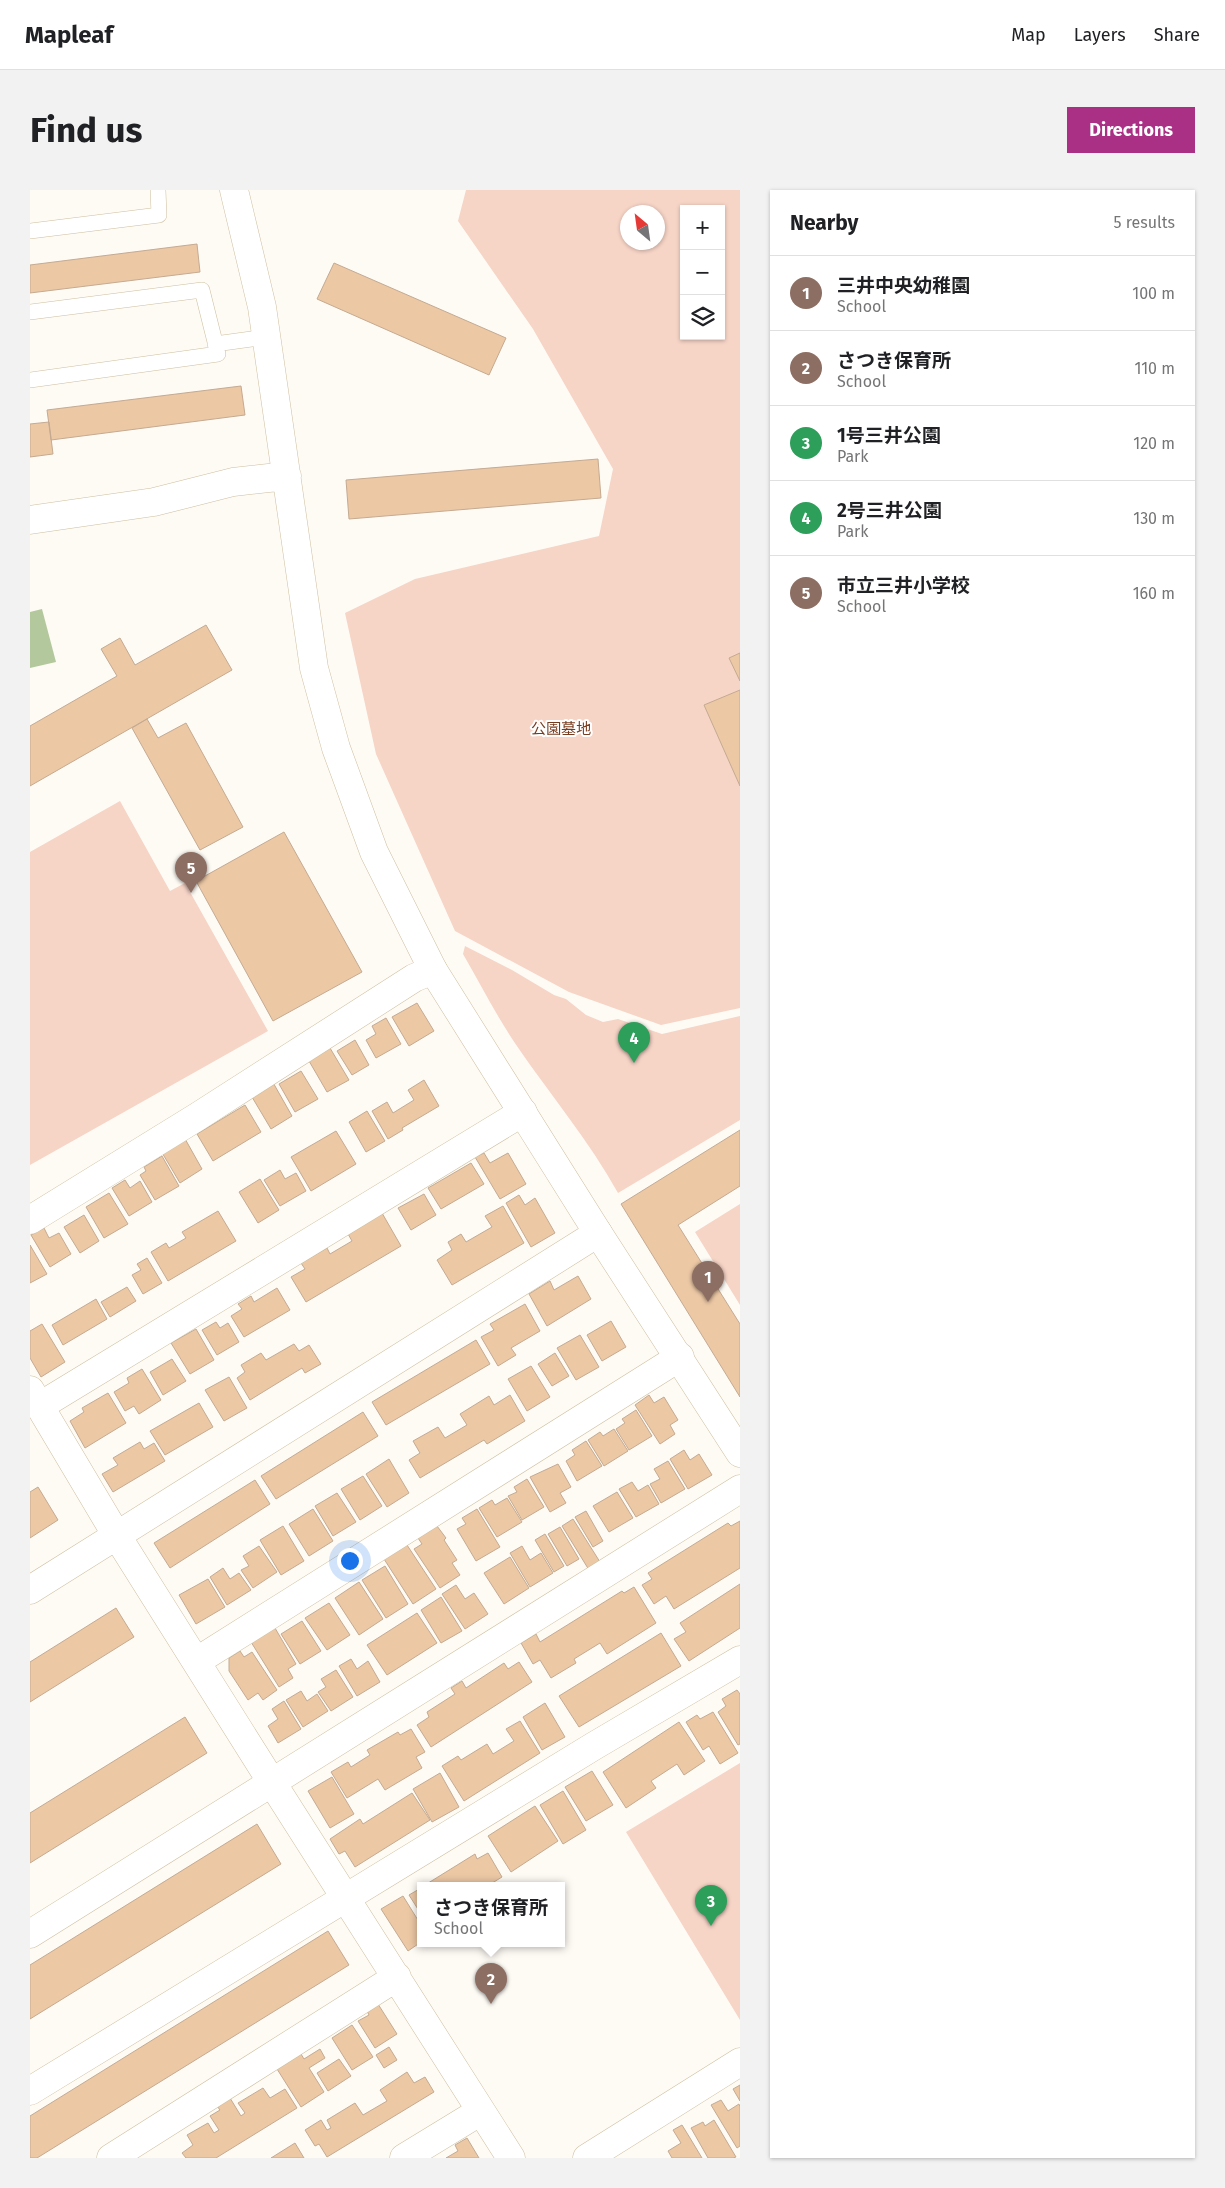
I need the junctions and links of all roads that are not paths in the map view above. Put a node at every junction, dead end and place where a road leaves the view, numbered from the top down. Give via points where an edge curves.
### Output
1 (158, 190) edge
2 (234, 190) edge
3 (30, 231) edge
4 (30, 312) edge
5 (266, 337) junction
6 (215, 344) junction
7 (30, 380) edge
8 (287, 476) junction
9 (30, 520) edge
10 (434, 970) junction
11 (523, 1112) junction
12 (30, 1220) edge
13 (598, 1233) junction
14 (680, 1357) junction
15 (35, 1398) edge
16 (740, 1453) edge
17 (740, 1489) edge
18 (117, 1536) junction
19 (30, 1590) edge
20 (740, 1660) edge
21 (197, 1661) junction
22 (271, 1781) junction
23 (346, 1897) junction
24 (30, 1934) edge
25 (397, 1977) junction
26 (740, 2062) edge
27 (30, 2091) edge
28 (481, 2111) junction
29 (111, 2158) edge
30 (404, 2158) edge
31 (511, 2158) edge
32 (587, 2158) edge

1 - 3 lane via 159,215
2 - 5 street via 249,247
4 - 6 lane via 202,290
5 - 6 lane
5 - 8 street
6 - 7 lane via 218,354
8 - 9 street via 233,482 154,502
8 - 10 street via 314,668 336,748 374,852
10 - 11 street
10 - 12 street via 414,978 197,1118
11 - 13 street
11 - 15 street
13 - 14 street
13 - 18 street
14 - 16 street
14 - 21 street
15 - 18 street
17 - 22 street
18 - 19 street
18 - 21 street
20 - 23 street
21 - 22 street
22 - 23 street
22 - 24 street
23 - 25 street
23 - 27 street
25 - 28 street
25 - 29 street
26 - 32 street
28 - 30 street
28 - 31 street

